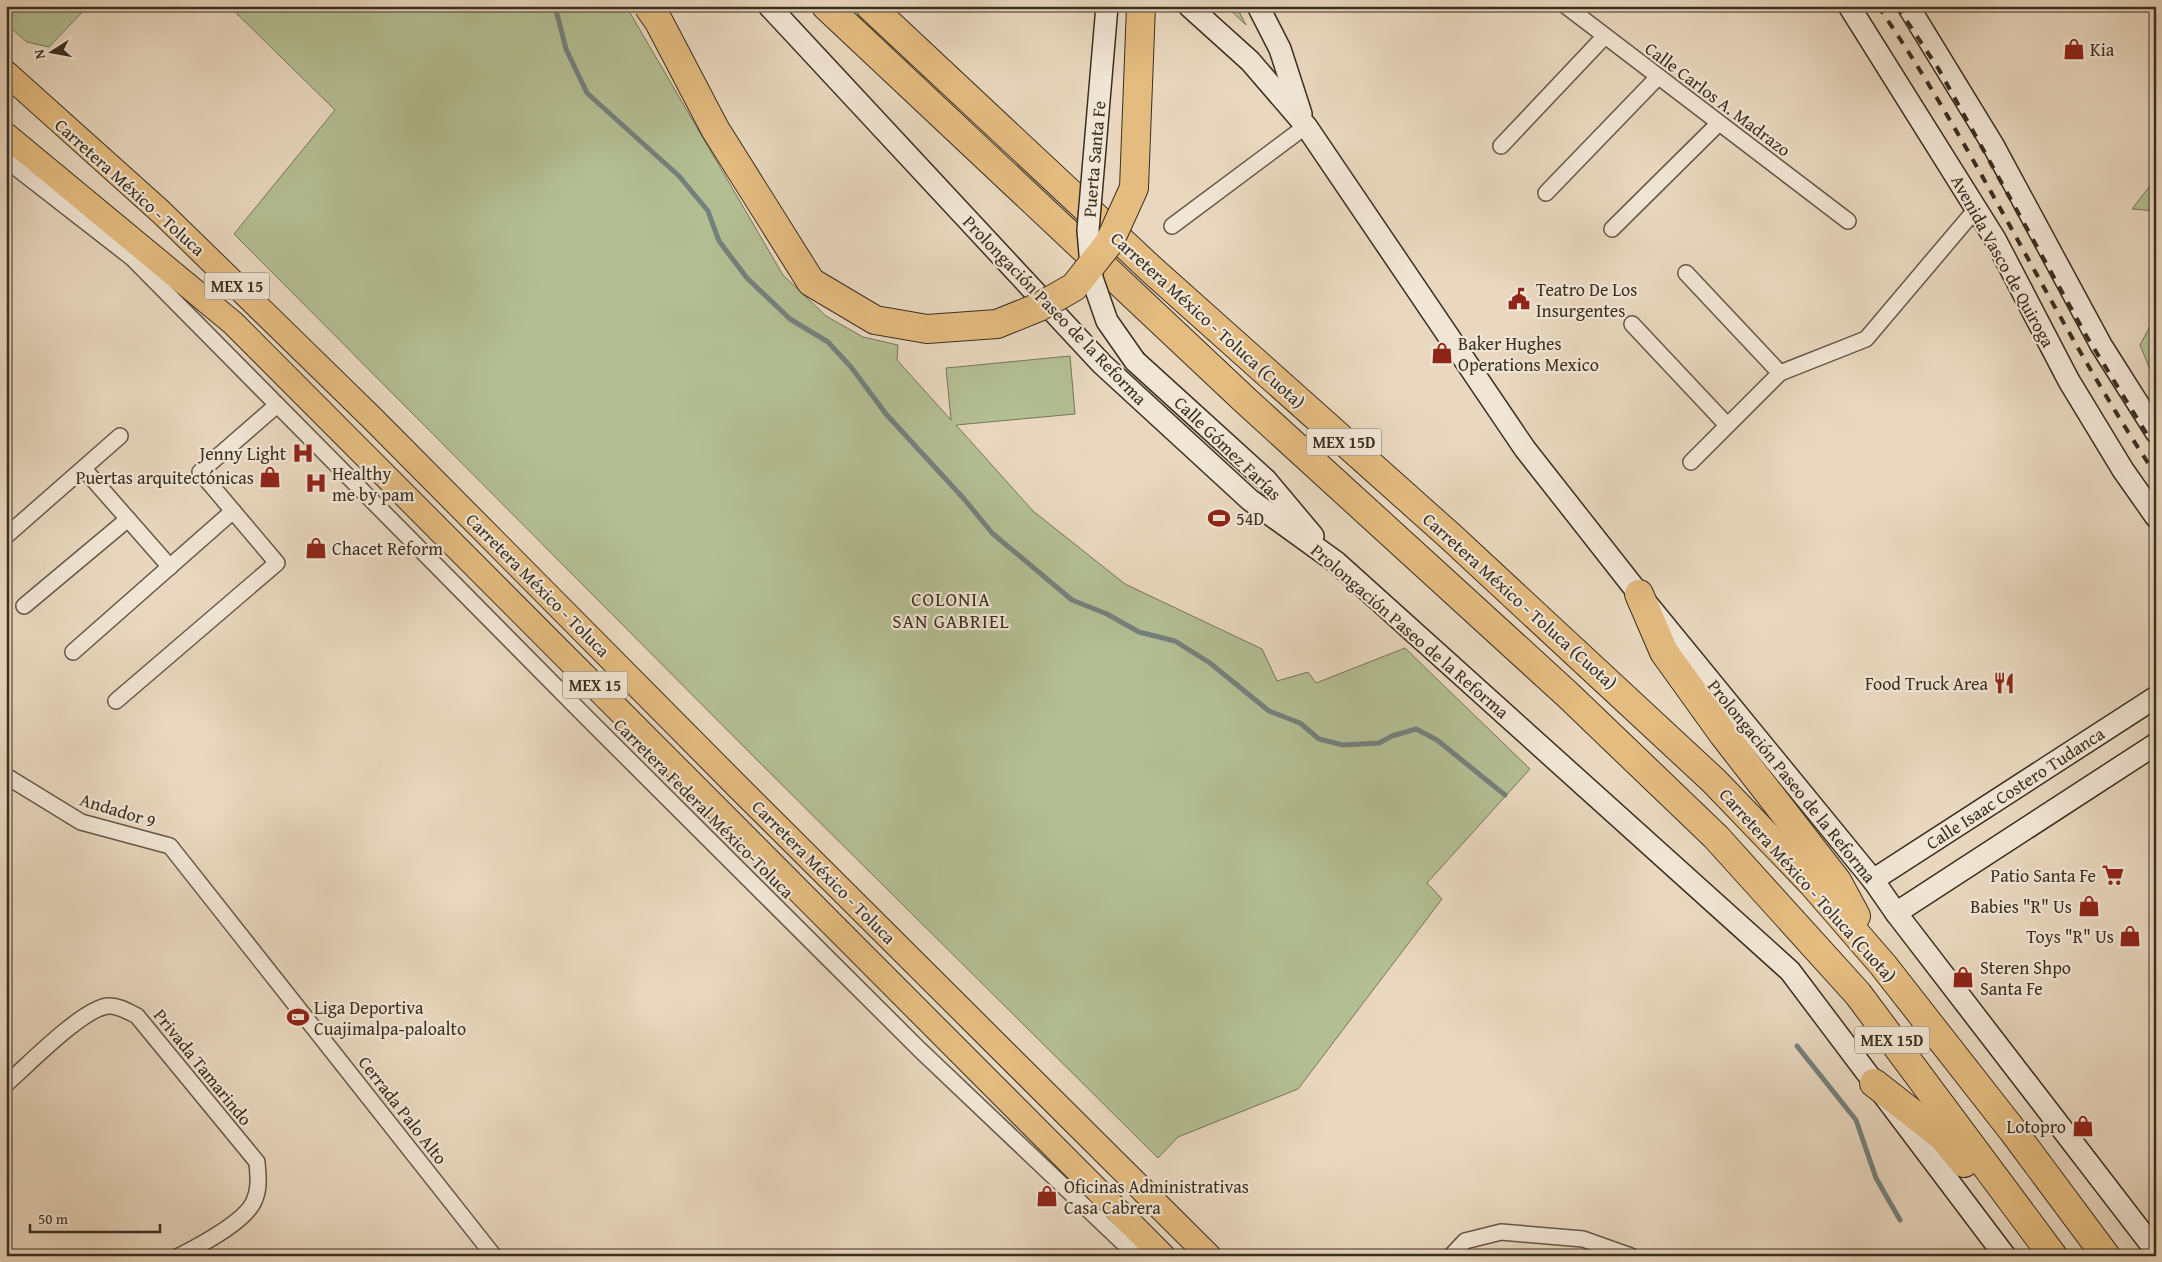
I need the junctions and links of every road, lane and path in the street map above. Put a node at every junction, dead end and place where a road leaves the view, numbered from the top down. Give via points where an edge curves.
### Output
1 (648, 6) edge
2 (769, 6) edge
3 (826, 6) edge
4 (870, 6) edge
5 (1107, 6) edge
6 (1141, 6) edge
7 (1189, 6) edge
8 (1258, 6) edge
9 (1566, 6) edge
10 (1849, 6) edge
11 (1908, 6) edge
12 (1604, 36) junction
13 (6, 73) edge
14 (1658, 77) junction
15 (6, 94) edge
16 (1719, 123) junction
17 (1306, 126) junction
18 (70, 132) junction
19 (6, 135) edge
20 (1501, 146) dead end
21 (6, 160) edge
22 (1546, 193) dead end
23 (1976, 209) junction
24 (1848, 221) dead end
25 (1172, 226) dead end
26 (1612, 229) dead end
27 (1686, 274) dead end
28 (1632, 324) dead end
29 (1135, 361) joint
30 (1780, 373) junction
31 (277, 406) junction
32 (1726, 424) junction
33 (2156, 432) edge
34 (120, 436) dead end
35 (1691, 462) dead end
36 (84, 469) junction
37 (233, 511) junction
38 (2156, 517) edge
39 (128, 519) junction
40 (6, 536) edge
41 (1336, 562) junction
42 (170, 567) junction
43 (1638, 594) junction
44 (24, 606) dead end
45 (73, 652) dead end
46 (2156, 697) edge
47 (116, 701) dead end
48 (2156, 744) edge
49 (6, 776) edge
50 (170, 846) joint
51 (1873, 880) junction
52 (1896, 913) junction
53 (1884, 965) junction
54 (1874, 1082) junction
55 (6, 1084) edge
56 (2156, 1251) edge
57 (2053, 1255) edge
58 (179, 1256) edge
59 (494, 1256) edge
60 (1137, 1256) edge
61 (1163, 1256) edge
62 (1209, 1256) edge
63 (1451, 1256) edge
64 (1631, 1256) edge
65 (2005, 1256) edge
66 (2106, 1256) edge

1 - 6 highway, bridge via 715,129 811,282 875,320 927,329 997,324 1039,307 1074,287 1109,243 1134,188
2 - 41 main road, Prolongación Paseo de la Reforma via 1102,364 1250,500
3 - 57 highway, Carretera México - Toluca (Cuota) / MEX 15D via 1716,837 1858,994
4 - 53 highway, Carretera México - Toluca (Cuota) / MEX 15D via 1152,270 1661,730 1812,883
5 - 29 main road, Puerta Santa Fe, bridge via 1088,230 1092,278 1107,321
7 - 17 main road, Prolongación Paseo de la Reforma via 1250,61
8 - 17 main road via 1280,49
9 - 12 street, Calle Carlos A. Madrazo
10 - 23 main road, Avenida Vasco de Quiroga
11 - 33 main road via 1993,145 2101,345
12 - 14 street, Calle Carlos A. Madrazo
12 - 20 street
13 - 18 main road, Carretera México - Toluca / MEX 15
14 - 16 street, Calle Carlos A. Madrazo
14 - 22 street
15 - 18 main road via 26,110
16 - 24 street, Calle Carlos A. Madrazo
16 - 26 street
17 - 25 street
17 - 43 main road, Prolongación Paseo de la Reforma via 1525,449
18 - 62 main road, Carretera México - Toluca / MEX 15 via 162,212 380,425
19 - 61 main road, Carretera México - Toluca / MEX 15 via 233,323
21 - 31 street, Carretera Federal México-Toluca via 132,258
23 - 30 street via 1866,339
23 - 38 main road, Avenida Vasco de Quiroga via 2069,381
27 - 30 street
28 - 32 street
29 - 41 main road, Calle Gómez Farías via 1266,480
30 - 32 street
31 - 37 street via 200,472
31 - 60 street, Carretera Federal México-Toluca via 918,1049
32 - 35 street
34 - 36 street
36 - 39 street
36 - 40 street
37 - 42 street
37 - 47 street via 277,563
39 - 42 street
39 - 44 street
41 - 54 main road, Prolongación Paseo de la Reforma via 1790,971
42 - 45 street
43 - 51 main road, Prolongación Paseo de la Reforma
43 - 53 highway via 1664,652 1837,881
46 - 51 main road, Calle Isaac Costero Tudanca
48 - 52 main road
49 - 50 street, Andador 9 via 81,822
50 - 59 street, Cerrada Palo Alto
51 - 52 main road, Prolongación Paseo de la Reforma
52 - 56 main road, Prolongación Paseo de la Reforma
53 - 66 highway, Carretera México - Toluca (Cuota) / MEX 15D
54 - 57 highway via 1943,1137 2005,1214
54 - 65 main road, Prolongación Paseo de la Reforma
55 - 58 street, Privada Tamarindo via 80,1019 108,1006 123,1008 137,1016 257,1162 259,1183 254,1202 242,1216 210,1240
63 - 64 street via 1465,1240 1501,1232 1583,1239

